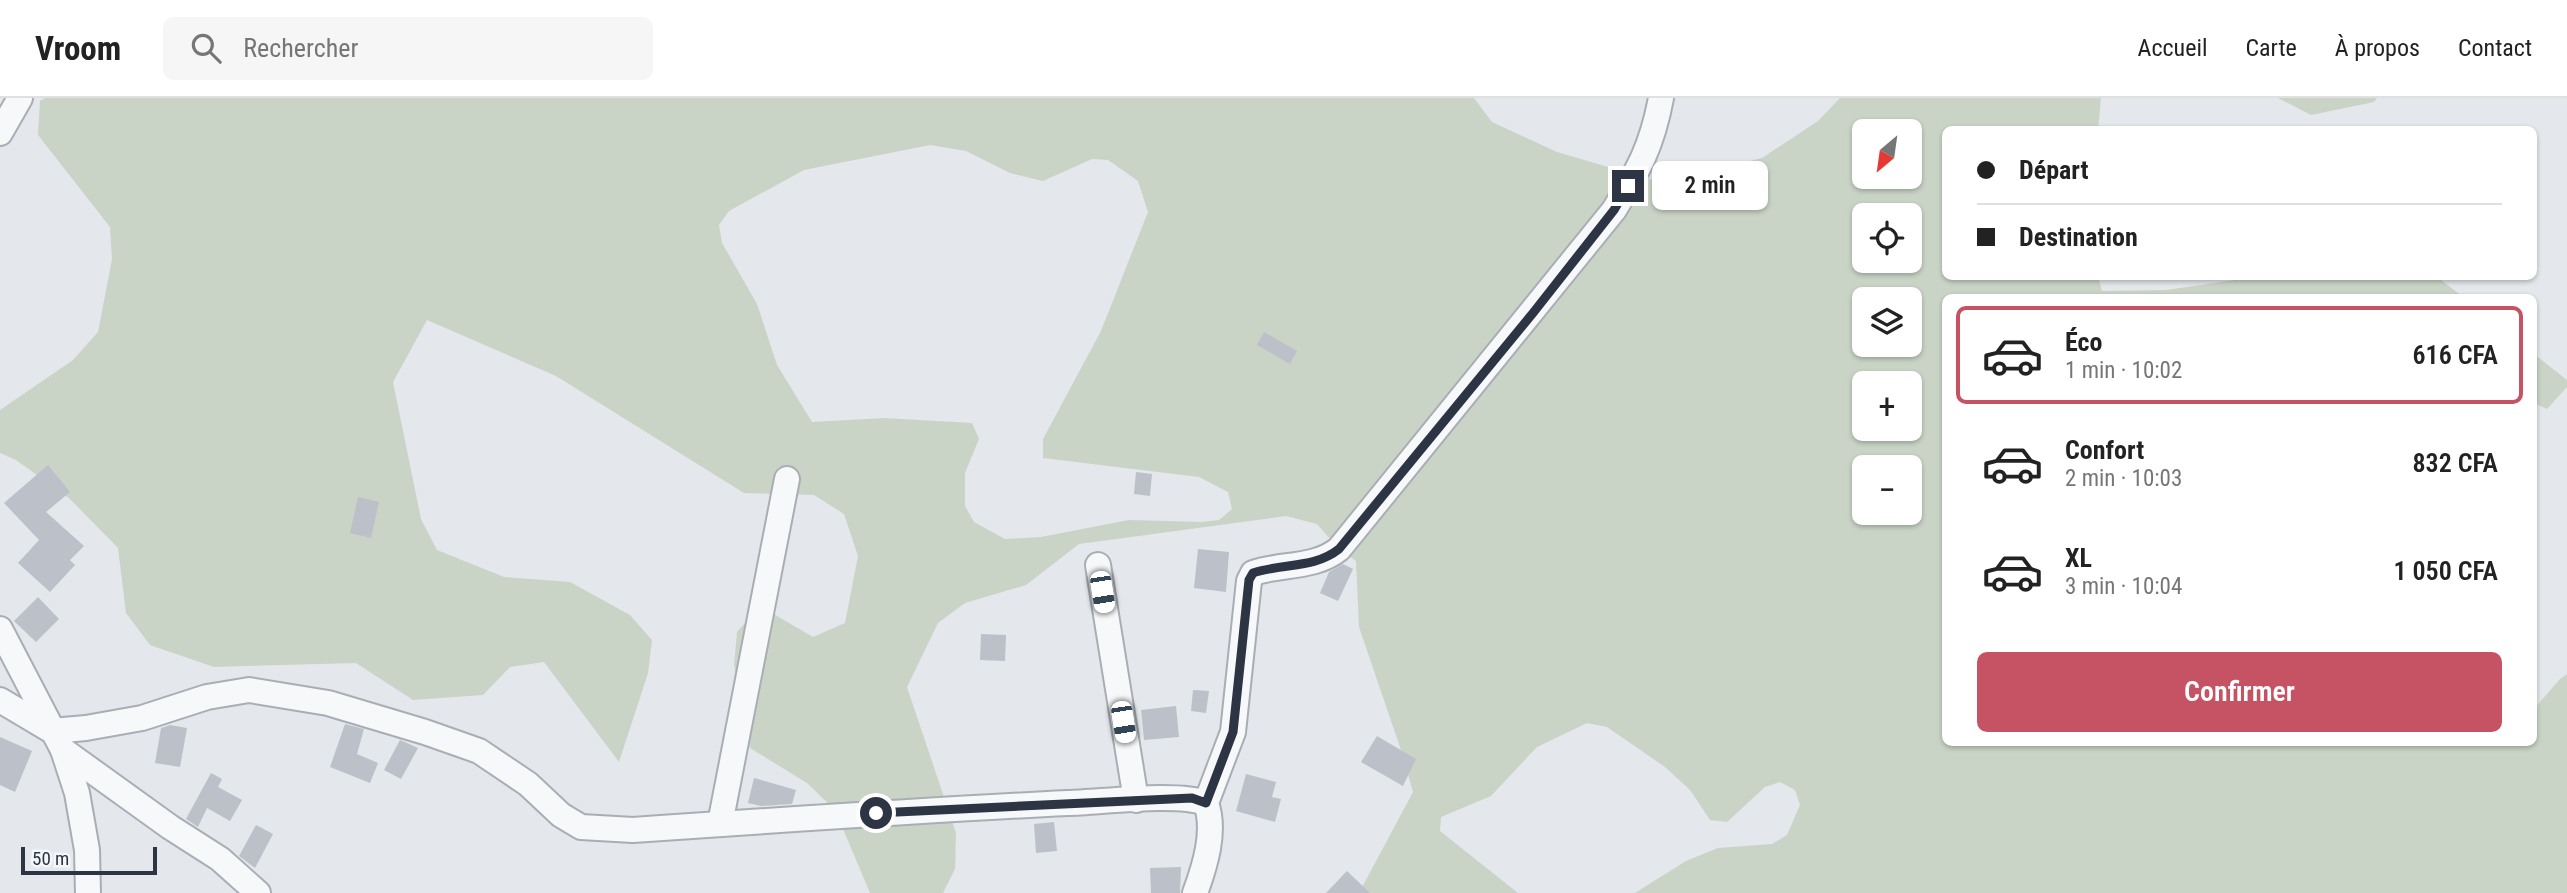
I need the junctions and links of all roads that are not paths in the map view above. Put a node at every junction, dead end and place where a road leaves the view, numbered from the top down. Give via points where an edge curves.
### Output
1 (20, 98) edge
2 (1661, 98) edge
3 (0, 133) edge
4 (787, 479) dead end
5 (1098, 565) dead end
6 (0, 629) edge
7 (0, 700) edge
8 (57, 740) junction
9 (1136, 800) junction
10 (1206, 803) junction
11 (720, 824) junction
12 (88, 893) edge
13 (258, 893) edge
14 (1195, 893) edge

1 - 3 street
2 - 10 street via 1643,163 1614,210 1339,549 1310,564 1253,573 1233,732
4 - 11 street
5 - 9 street
6 - 8 street
7 - 8 street
8 - 11 street via 86,728 248,690 328,703 479,751 581,827 633,831
8 - 12 street via 77,793 87,850
8 - 13 street via 170,827 220,859
9 - 10 street via 1192,798
9 - 11 street
10 - 14 street via 1210,815 1206,863

